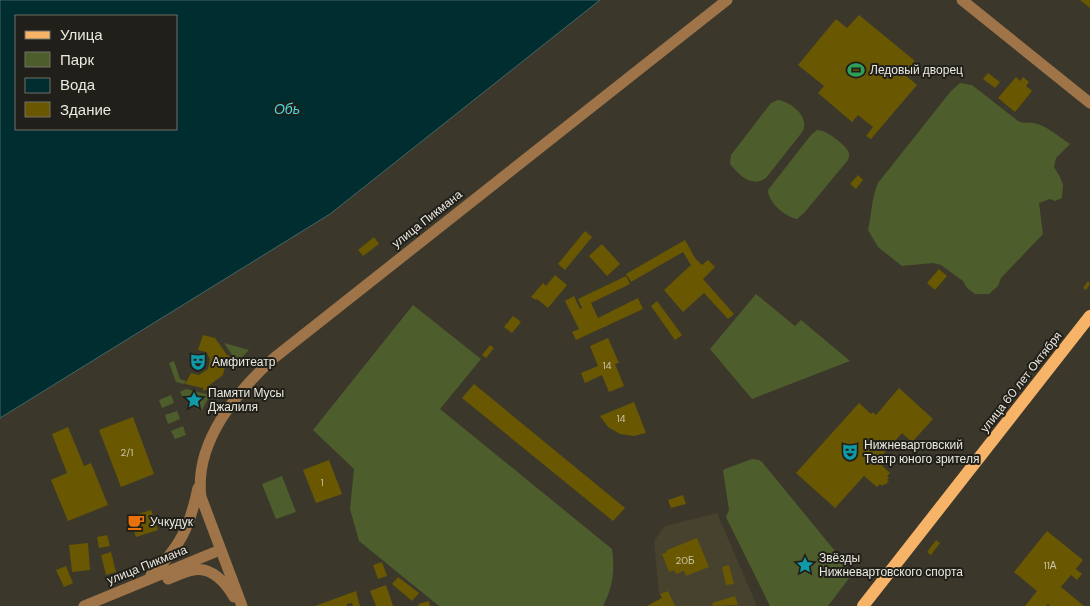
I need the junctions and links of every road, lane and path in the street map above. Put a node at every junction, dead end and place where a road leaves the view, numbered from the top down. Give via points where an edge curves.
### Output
1 (727, 0) edge
2 (962, 0) edge
3 (1090, 103) edge
4 (1090, 316) edge
5 (200, 476) junction
6 (220, 550) junction
7 (146, 580) junction
8 (84, 606) edge
9 (241, 606) edge
10 (863, 606) edge

1 - 5 street, улица Пикмана via 274,358 251,379 226,412 208,448
2 - 3 street
4 - 10 main road, улица 60 лет Октября
5 - 6 street, улица Пикмана via 201,497
5 - 7 street via 183,536 168,558
6 - 7 street, улица Пикмана
6 - 9 street, улица Пикмана
7 - 8 street, улица Пикмана
7 - 9 street via 164,581 194,570 208,571 227,586

